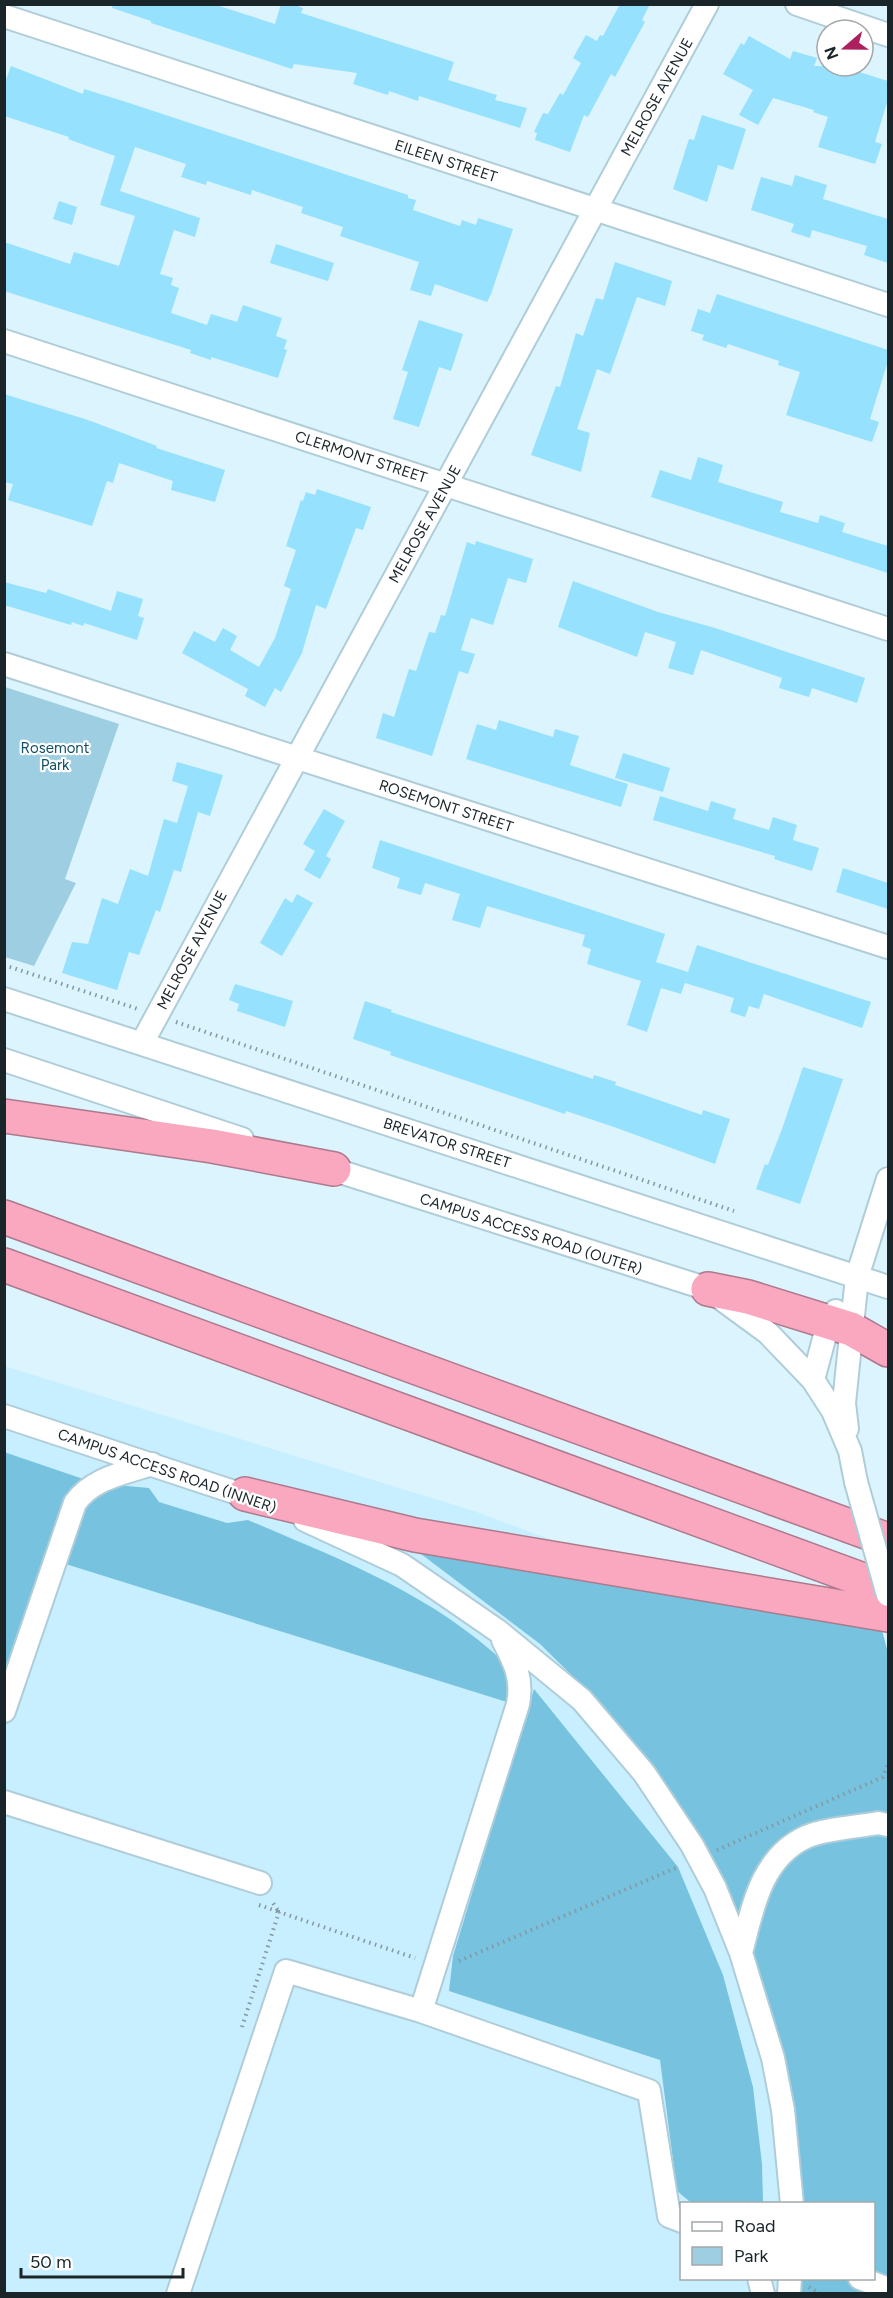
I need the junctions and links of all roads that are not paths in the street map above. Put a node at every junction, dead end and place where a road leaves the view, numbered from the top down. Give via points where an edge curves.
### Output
1 (707, 4) edge
2 (797, 4) edge
3 (4, 16) edge
4 (888, 35) edge
5 (595, 210) junction
6 (888, 305) edge
7 (4, 341) edge
8 (446, 485) junction
9 (888, 629) edge
10 (4, 664) edge
11 (295, 758) junction
12 (888, 947) edge
13 (4, 999) edge
14 (142, 1043) junction
15 (4, 1060) edge
16 (4, 1116) edge
17 (334, 1169) junction
18 (888, 1179) edge
19 (4, 1217) edge
20 (4, 1265) edge
21 (857, 1276) junction
22 (888, 1287) edge
23 (708, 1289) junction
24 (839, 1327) junction
25 (888, 1350) edge
26 (813, 1380) junction
27 (4, 1416) edge
28 (850, 1451) junction
29 (152, 1464) junction
30 (245, 1494) junction
31 (888, 1540) edge
32 (888, 1589) edge
33 (888, 1595) edge
34 (888, 1615) edge
35 (498, 1631) junction
36 (4, 1711) edge
37 (4, 1802) edge
38 (885, 1821) edge
39 (260, 1883) dead end
40 (741, 1953) junction
41 (421, 2012) junction
42 (793, 2201) edge
43 (680, 2221) edge
44 (865, 2280) edge
45 (888, 2289) edge
46 (178, 2294) edge

1 - 5 street, MELROSE AVENUE
2 - 4 street
3 - 5 street, EILEEN STREET
5 - 6 street, EILEEN STREET
5 - 8 street, MELROSE AVENUE
7 - 8 street, CLERMONT STREET
8 - 9 street, CLERMONT STREET
8 - 11 street, MELROSE AVENUE
10 - 11 street, ROSEMONT STREET
11 - 12 street, ROSEMONT STREET
11 - 14 street, MELROSE AVENUE
13 - 14 street, BREVATOR STREET
14 - 21 street, BREVATOR STREET
15 - 17 street, CAMPUS ACCESS ROAD (OUTER)
16 - 17 highway via 201,1144
17 - 23 street, CAMPUS ACCESS ROAD (OUTER)
18 - 21 street
19 - 31 highway
20 - 32 highway
21 - 22 street, BREVATOR STREET
21 - 24 street
23 - 24 highway via 748,1297
23 - 26 street, CAMPUS ACCESS ROAD (OUTER) via 768,1333
24 - 25 highway
24 - 26 street
24 - 28 street
26 - 28 street, CAMPUS ACCESS ROAD (OUTER)
27 - 29 street, CAMPUS ACCESS ROAD (INNER)
28 - 33 street, CAMPUS ACCESS ROAD (OUTER), bridge
29 - 30 street, CAMPUS ACCESS ROAD (INNER)
29 - 36 street via 95,1483 75,1503
30 - 34 highway via 415,1535
30 - 35 street, CAMPUS ACCESS ROAD (INNER) via 402,1564
35 - 40 street, CAMPUS ACCESS ROAD (INNER) via 582,1700 644,1773 692,1845 715,1888
35 - 41 street via 518,1668 522,1688
37 - 39 street
38 - 40 street via 806,1837 786,1851 758,1889
40 - 42 street, CAMPUS ACCESS ROAD (INNER) via 783,2110
41 - 43 street via 649,2091 669,2216
41 - 46 street via 286,1971
44 - 45 street

